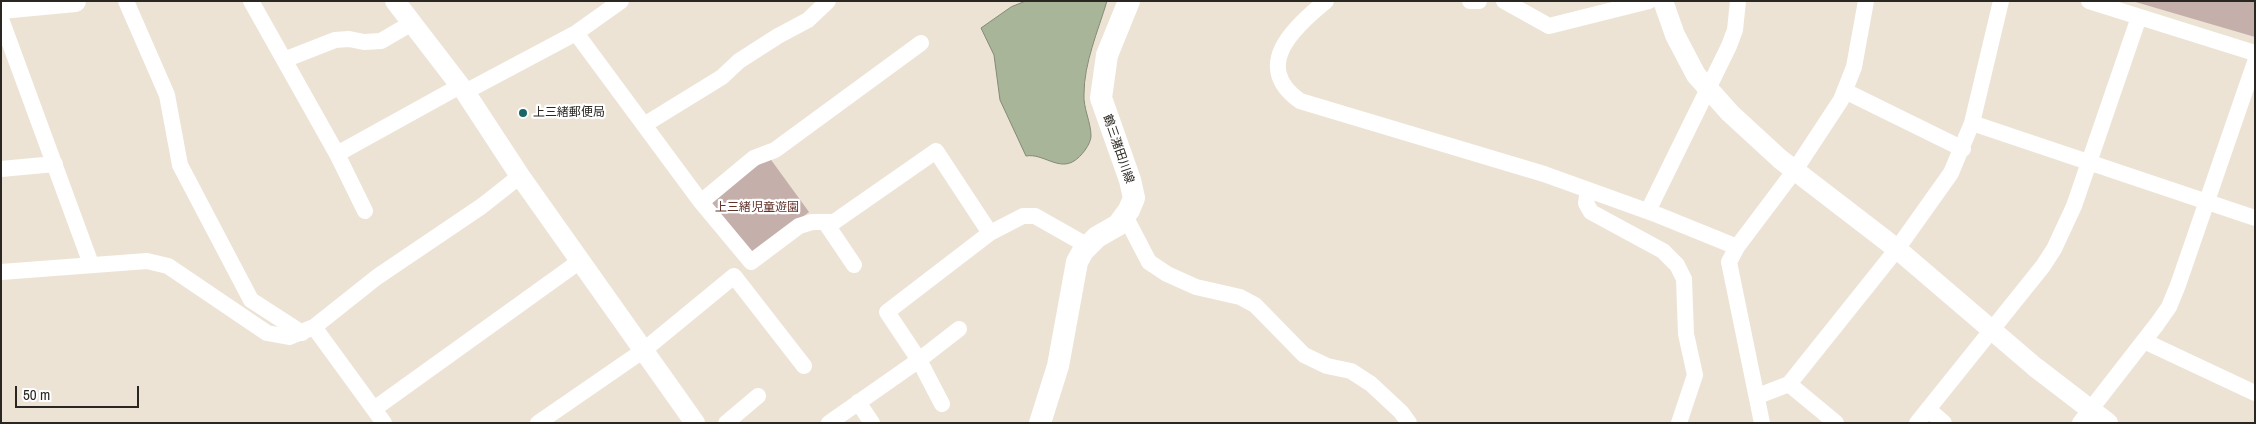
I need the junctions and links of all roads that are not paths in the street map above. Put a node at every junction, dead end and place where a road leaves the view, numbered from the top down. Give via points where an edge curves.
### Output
1 (126, 1) edge
2 (251, 1) edge
3 (395, 1) edge
4 (621, 1) edge
5 (828, 1) edge
6 (1129, 1) edge
7 (1326, 1) edge
8 (1470, 1) edge
9 (1479, 1) edge
10 (1504, 1) edge
11 (1649, 1) edge
12 (1663, 1) edge
13 (1738, 1) edge
14 (1866, 1) edge
15 (2001, 1) edge
16 (2090, 1) edge
17 (63, 2) edge
18 (1, 8) edge
19 (2139, 17) junction
20 (1, 19) edge
21 (412, 23) junction
22 (576, 32) junction
23 (921, 43) dead end
24 (2255, 53) edge
25 (284, 60) junction
26 (2255, 62) edge
27 (1707, 88) junction
28 (462, 89) junction
29 (1845, 91) junction
30 (1972, 123) junction
31 (644, 125) junction
32 (1963, 149) junction
33 (337, 154) junction
34 (55, 164) junction
35 (2090, 164) junction
36 (1, 169) edge
37 (1795, 170) junction
38 (520, 176) junction
39 (1588, 190) junction
40 (701, 202) junction
41 (2206, 203) junction
42 (365, 211) dead end
43 (1648, 211) junction
44 (1125, 216) junction
45 (2255, 218) edge
46 (825, 222) junction
47 (990, 233) junction
48 (1088, 246) junction
49 (1737, 247) junction
50 (1897, 249) junction
51 (580, 261) junction
52 (91, 264) junction
53 (854, 265) dead end
54 (1, 272) edge
55 (959, 329) dead end
56 (308, 330) junction
57 (1992, 330) junction
58 (2144, 341) junction
59 (644, 350) junction
60 (919, 360) junction
61 (804, 366) dead end
62 (1789, 384) junction
63 (2255, 393) edge
64 (758, 396) dead end
65 (1758, 396) junction
66 (858, 402) junction
67 (942, 404) dead end
68 (374, 409) junction
69 (1928, 409) junction
70 (2085, 416) edge
71 (384, 423) edge
72 (538, 423) edge
73 (696, 423) edge
74 (726, 423) edge
75 (829, 423) edge
76 (872, 423) edge
77 (1040, 423) edge
78 (1409, 423) edge
79 (1679, 423) edge
80 (1762, 423) edge
81 (1836, 423) edge
82 (1917, 423) edge
83 (1944, 423) edge
84 (2108, 423) edge

1 - 56 street via 166,95 180,165 246,291 251,300
2 - 25 street
3 - 21 street
4 - 22 street
5 - 31 street via 808,20 778,36 739,61 722,77
6 - 44 main road, 鶴三潴田川線 via 1107,55 1101,98 1134,198
7 - 39 street via 1287,39 1276,67 1287,92 1300,101
8 - 9 street
10 - 11 street via 1549,26
12 - 27 street via 1675,36 1696,76
13 - 27 street via 1735,30
14 - 29 street via 1854,67
15 - 30 street
16 - 19 street
17 - 18 main road
19 - 24 street
19 - 35 street
20 - 34 street
21 - 25 street via 381,41 335,40
21 - 28 street
22 - 28 street
22 - 31 street
23 - 40 street via 775,150 754,158
25 - 33 street
26 - 41 street
27 - 37 street via 1730,113
27 - 43 street
28 - 33 street
28 - 38 street
29 - 32 street
29 - 37 street
30 - 32 street
30 - 35 street
31 - 40 street
32 - 50 street via 1937,194
33 - 42 street
34 - 36 street
34 - 52 street
35 - 41 street
35 - 57 street via 2054,249
37 - 49 street
37 - 50 street
38 - 51 street
38 - 56 street via 482,206 377,276
39 - 43 street
39 - 79 street via 1586,203 1591,212 1663,251 1677,265 1684,280 1686,334 1695,375
40 - 46 street via 751,262 798,226
41 - 45 street
41 - 58 street via 2169,307
43 - 49 street
44 - 48 main road
44 - 78 street via 1149,262 1196,287 1240,297 1256,305 1304,355 1327,366 1351,371 1371,384
46 - 47 street via 834,222 936,151
46 - 53 street
47 - 48 street via 1023,216 1035,216
47 - 60 street via 887,312
48 - 77 main road via 1077,262 1058,366
49 - 65 street via 1729,262 1729,271
50 - 57 street
50 - 62 street
51 - 59 street
51 - 68 street
52 - 54 street
52 - 56 street via 147,261 168,266 266,333 289,337
55 - 60 street
56 - 68 street
57 - 69 street
57 - 70 street
58 - 63 street
58 - 70 street
59 - 61 street via 734,276
59 - 72 street
59 - 73 street
60 - 66 street
60 - 67 street
62 - 65 street
62 - 81 street
64 - 74 street
65 - 80 street
66 - 75 street
66 - 76 street
68 - 71 street
69 - 82 street
69 - 83 street
70 - 84 street

